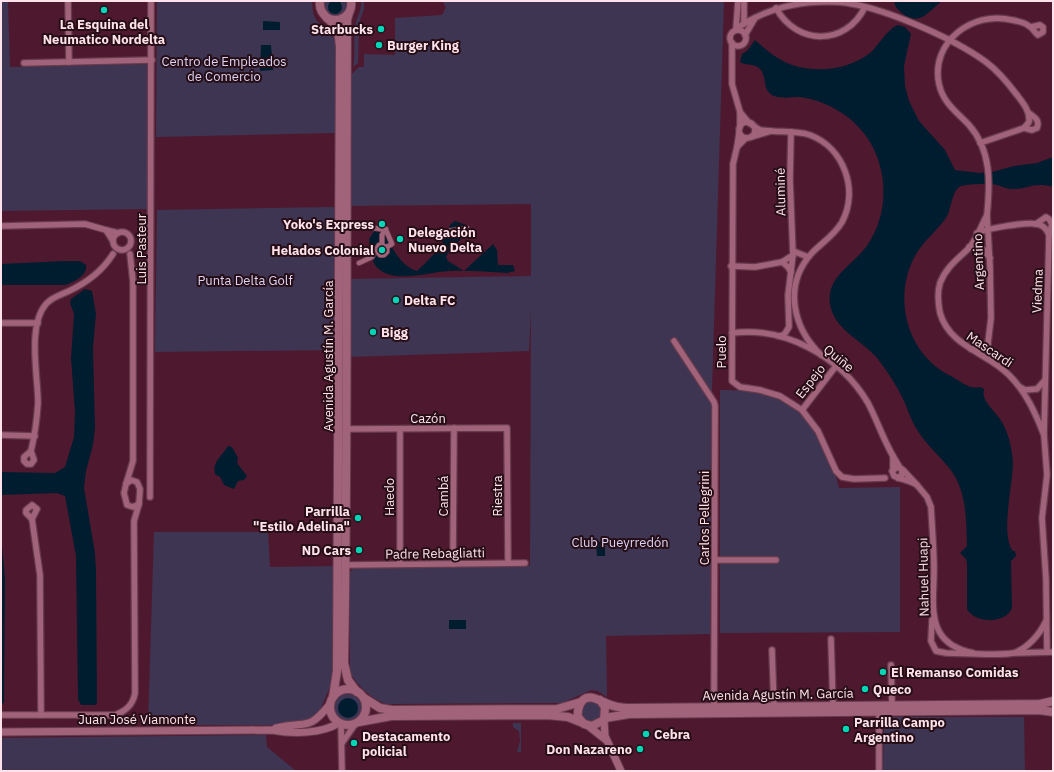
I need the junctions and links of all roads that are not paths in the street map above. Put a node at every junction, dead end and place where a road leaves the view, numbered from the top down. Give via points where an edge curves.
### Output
1 (68, 1) edge
2 (152, 1) edge
3 (351, 1) edge
4 (319, 2) edge
5 (737, 2) edge
6 (745, 4) edge
7 (865, 7) junction
8 (776, 8) junction
9 (349, 13) junction
10 (756, 16) junction
11 (327, 18) junction
12 (744, 23) junction
13 (1031, 26) dead end
14 (736, 29) junction
15 (744, 34) junction
16 (949, 41) junction
17 (732, 43) junction
18 (739, 45) junction
19 (732, 54) junction
20 (152, 60) junction
21 (69, 62) junction
22 (24, 63) dead end
23 (740, 112) junction
24 (1029, 113) junction
25 (751, 124) junction
26 (1024, 128) junction
27 (740, 130) junction
28 (771, 131) junction
29 (792, 132) junction
30 (748, 138) junction
31 (980, 143) junction
32 (737, 146) junction
33 (987, 216) junction
34 (1036, 224) junction
35 (1, 226) edge
36 (374, 228) dead end
37 (467, 228) dead end
38 (386, 229) junction
39 (106, 230) junction
40 (449, 231) dead end
41 (989, 231) junction
42 (118, 233) junction
43 (977, 233) junction
44 (1049, 235) junction
45 (114, 243) junction
46 (384, 246) junction
47 (969, 247) junction
48 (377, 251) junction
49 (125, 252) junction
50 (793, 253) junction
51 (113, 254) junction
52 (808, 257) junction
53 (990, 259) junction
54 (782, 262) junction
55 (358, 263) dead end
56 (731, 266) junction
57 (791, 272) junction
58 (1, 323) edge
59 (38, 324) junction
60 (789, 327) junction
61 (732, 333) junction
62 (803, 334) junction
63 (779, 336) junction
64 (674, 341) dead end
65 (796, 342) junction
66 (988, 343) junction
67 (971, 349) junction
68 (821, 355) junction
69 (992, 362) junction
70 (836, 366) junction
71 (1045, 380) junction
72 (1020, 387) junction
73 (1033, 389) junction
74 (1044, 394) junction
75 (1027, 398) junction
76 (1044, 406) junction
77 (1033, 408) junction
78 (802, 410) junction
79 (454, 428) junction
80 (507, 428) joint
81 (348, 429) junction
82 (400, 429) junction
83 (1, 435) edge
84 (1044, 435) junction
85 (35, 436) junction
86 (31, 450) dead end
87 (893, 456) junction
88 (133, 467) junction
89 (901, 469) junction
90 (893, 470) junction
91 (885, 478) junction
92 (897, 478) junction
93 (137, 482) junction
94 (126, 484) junction
95 (917, 485) junction
96 (150, 497) dead end
97 (138, 504) junction
98 (127, 505) junction
99 (32, 519) dead end
100 (134, 521) junction
101 (715, 560) junction
102 (776, 560) dead end
103 (508, 563) junction
104 (525, 563) dead end
105 (400, 564) junction
106 (453, 564) junction
107 (346, 565) junction
108 (932, 613) junction
109 (1047, 619) junction
110 (831, 639) dead end
111 (772, 650) dead end
112 (1050, 652) edge
113 (973, 653) junction
114 (1012, 653) junction
115 (891, 665) dead end
116 (357, 692) junction
117 (364, 698) junction
118 (600, 700) junction
119 (332, 701) junction
120 (1053, 701) edge
121 (581, 702) junction
122 (892, 705) junction
123 (774, 706) junction
124 (833, 706) junction
125 (714, 707) junction
126 (879, 712) junction
127 (1053, 712) edge
128 (41, 715) junction
129 (1, 716) edge
130 (604, 719) junction
131 (340, 723) junction
132 (357, 723) junction
133 (586, 724) junction
134 (272, 730) junction
135 (1, 732) edge
136 (609, 743) junction
137 (342, 745) junction
138 (342, 771) edge
139 (621, 771) edge
140 (879, 771) edge

1 - 21 street
2 - 20 street, Luis Pasteur
3 - 9 main road, Avenida Agustín M. García
4 - 11 main road, Avenida Agustín M. García via 320,10
5 - 14 street
6 - 10 street via 747,12
6 - 12 street
7 - 8 street via 821,1
7 - 8 street via 861,16 849,28 825,36 810,35 795,29 784,21
7 - 16 street via 903,20
8 - 10 street
9 - 11 main road via 341,19
9 - 81 main road, Avenida Agustín M. García
10 - 12 street
10 - 15 street
11 - 119 main road, Avenida Agustín M. García via 338,32 340,46 337,664
12 - 14 street
12 - 15 street
13 - 16 street via 1011,19 988,19 960,29
14 - 15 street
14 - 17 street via 730,35
15 - 18 street via 744,42
16 - 24 street via 964,48 995,70 1014,90
16 - 31 street via 940,60 940,85 950,106 969,125
17 - 18 street
17 - 19 street
18 - 19 street
19 - 23 street via 732,84
20 - 21 street
20 - 96 street, Luis Pasteur
21 - 22 street
23 - 25 street
23 - 27 street, Puelo
24 - 26 street via 1029,122
24 - 26 street via 1038,125 1032,130
25 - 27 street via 744,123
25 - 28 street via 760,130
25 - 30 street via 754,132
26 - 31 street
27 - 30 street
27 - 32 street, Puelo
28 - 29 street
28 - 30 street
29 - 50 street, Aluminé via 790,180
29 - 52 street via 810,135 832,150 845,171 849,187 848,206 842,221 831,237
30 - 32 street
31 - 33 street via 989,170
32 - 56 street, Puelo via 733,164
33 - 41 street, Argentino
33 - 43 street, Argentino
34 - 41 street via 1003,226
34 - 44 street via 1046,229
34 - 44 street, Viedma via 1042,219 1049,219 1052,224
35 - 39 street via 85,224
36 - 38 street
37 - 40 street
38 - 46 street via 382,235
38 - 46 street via 392,244
39 - 42 street
39 - 45 street
41 - 43 street
41 - 53 street, Argentino
42 - 45 street
42 - 49 street via 126,232 132,241
43 - 47 street, Argentino
44 - 71 street, Viedma
45 - 49 street
45 - 51 street
46 - 48 street via 377,248
46 - 48 street via 387,252 384,255 380,256
47 - 53 street via 983,249
47 - 67 street, Mascardi via 948,269 940,283 938,296 945,326 956,340
48 - 55 street
49 - 51 street
49 - 88 street via 133,275
50 - 52 street
50 - 54 street
50 - 57 street, Aluminé
51 - 59 street via 89,279 46,304
52 - 62 street via 799,275 795,294 796,316
53 - 66 street, Argentino via 991,318
54 - 56 street
54 - 57 street
56 - 61 street, Puelo
57 - 60 street, Aluminé via 788,295
58 - 59 street
59 - 85 street via 35,361 38,386
60 - 63 street via 784,335
60 - 65 street, Aluminé
61 - 63 street, Quiñe via 755,332
61 - 78 street, Puelo via 734,384 780,396
62 - 65 street via 802,340
62 - 68 street
63 - 65 street, Quiñe
64 - 101 street, Carlos Pellegrini via 715,406
65 - 68 street, Quiñe
66 - 67 street via 981,349
66 - 69 street, Argentino
67 - 69 street, Mascardi
68 - 70 street, Quiñe
69 - 72 street, Mascardi
70 - 78 street, Espejo
70 - 87 street, Quiñe via 862,395
71 - 73 street
71 - 74 street, Viedma
72 - 73 street
72 - 75 street, Mascardi
73 - 74 street via 1041,389
73 - 75 street via 1028,392
74 - 76 street
75 - 77 street
76 - 77 street via 1040,409
76 - 84 street
77 - 84 street
78 - 91 street, Puelo via 818,431 839,475 847,479
79 - 80 street, Cazón
79 - 82 street, Cazón
79 - 106 street, Cambá
80 - 103 street, Riestra
81 - 82 street, Cazón
81 - 107 main road, Avenida Agustín M. García
82 - 105 street, Haedo
83 - 85 street
84 - 109 street via 1047,475 1042,518
85 - 86 street
87 - 89 street, Quiñe
87 - 90 street
88 - 93 street
88 - 94 street
89 - 90 street
89 - 92 street via 902,475
89 - 95 street, Nahuel Huapi
90 - 91 street
90 - 92 street
91 - 92 street, Puelo
92 - 95 street via 906,479
93 - 94 street via 131,480
93 - 97 street via 140,489
94 - 98 street via 124,493
95 - 108 street, Nahuel Huapi via 928,497 931,507 934,568
97 - 98 street via 133,507
97 - 100 street
98 - 100 street
99 - 128 street via 40,575
100 - 128 street via 134,698 125,711 115,715
101 - 102 street
101 - 125 street, Carlos Pellegrini
103 - 104 street, Padre Rebagliatti
103 - 106 street, Padre Rebagliatti
105 - 106 street, Padre Rebagliatti
105 - 107 street, Padre Rebagliatti
107 - 116 main road, Avenida Agustín M. García via 345,670 348,680
108 - 113 street, Nahuel Huapi via 934,622 944,638 960,650
108 - 113 street via 931,641 936,651
109 - 112 street
109 - 114 street via 1043,628 1031,641
110 - 124 street
111 - 123 street
112 - 114 street
113 - 114 street
115 - 122 street
116 - 117 main road
116 - 119 main road via 341,691
117 - 121 main road via 380,708 392,710 557,709
117 - 132 main road via 365,714
118 - 121 main road via 591,697
118 - 125 main road, Avenida Agustín M. García via 621,707
118 - 130 main road via 605,707
119 - 131 main road via 330,713
119 - 134 street, Juan José Viamonte via 318,719 309,724
120 - 122 main road, Avenida Agustín M. García via 1040,704
121 - 133 main road via 577,712
122 - 124 main road, Avenida Agustín M. García
123 - 124 main road, Avenida Agustín M. García
123 - 125 main road, Avenida Agustín M. García
126 - 127 main road, Avenida Agustín M. García
126 - 130 main road, Avenida Agustín M. García via 629,714
126 - 140 street
128 - 129 street
130 - 133 main road via 597,725
130 - 136 street via 604,732
131 - 132 main road via 347,726
131 - 134 street, Juan José Viamonte via 297,732
131 - 137 street
132 - 133 main road via 391,716 547,715 568,717
132 - 137 street
133 - 136 street
134 - 135 street, Juan José Viamonte
136 - 139 street
137 - 138 street

